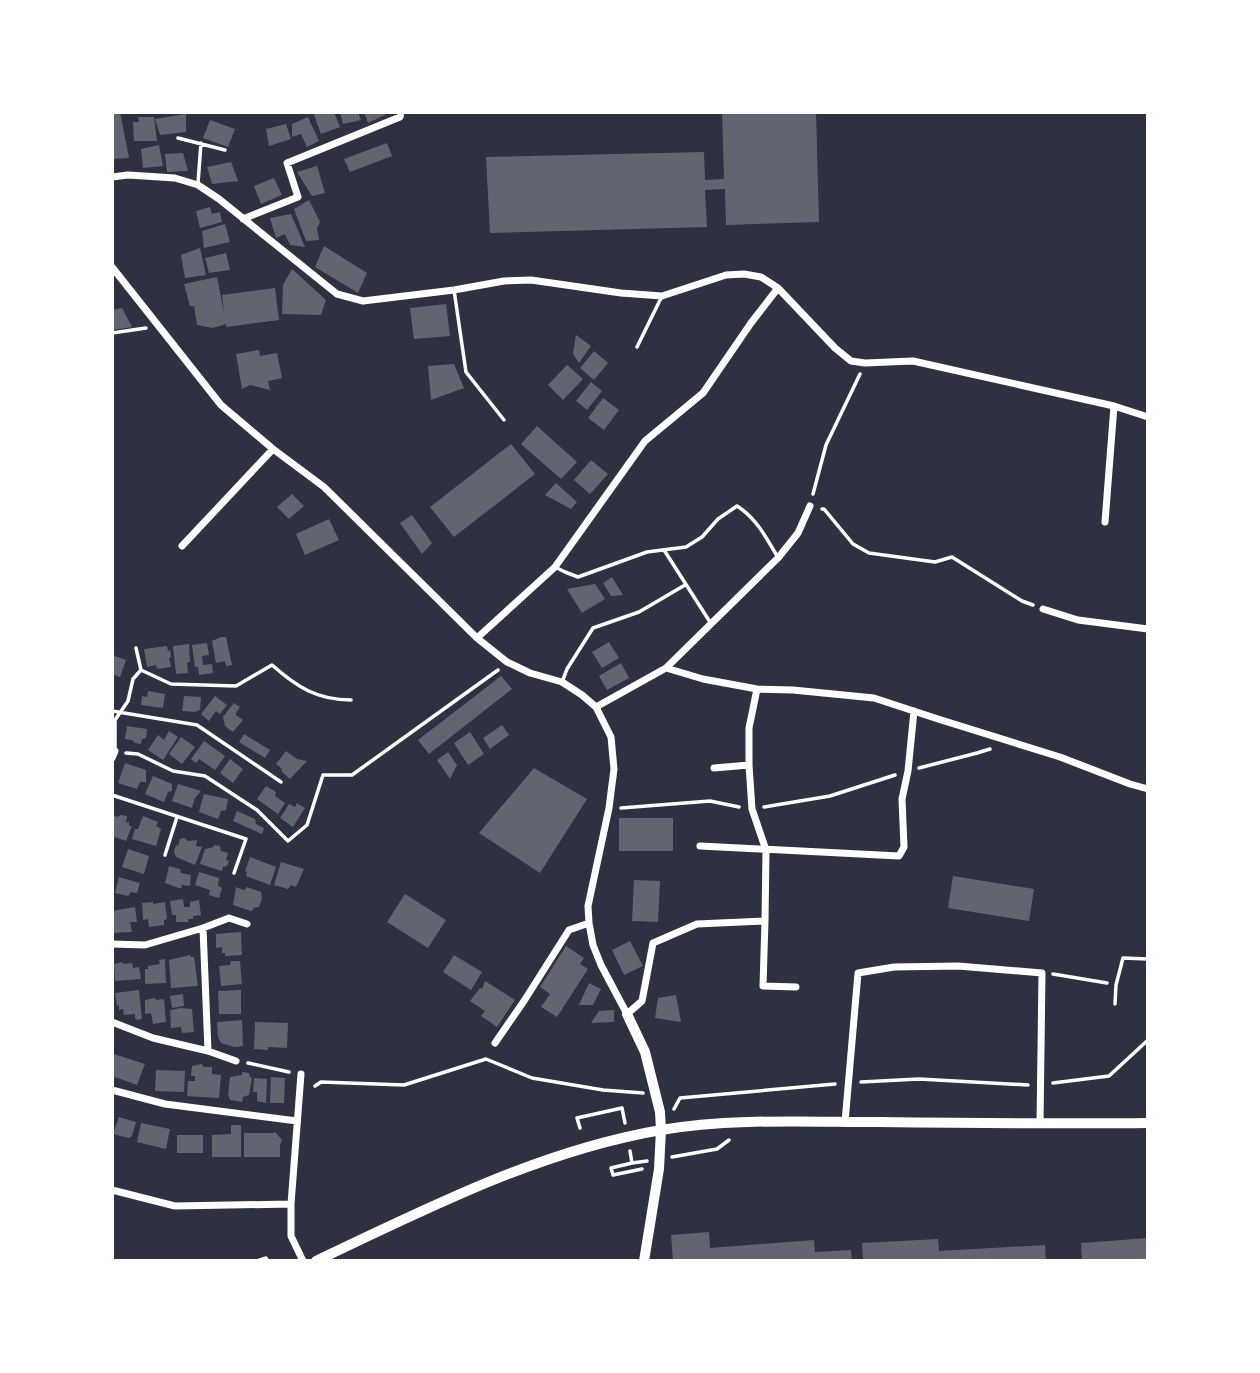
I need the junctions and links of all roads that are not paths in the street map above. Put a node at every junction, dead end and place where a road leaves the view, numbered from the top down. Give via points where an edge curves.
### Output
1 (401, 112) edge
2 (178, 138) dead end
3 (201, 143) junction
4 (225, 150) dead end
5 (112, 177) edge
6 (198, 185) junction
7 (243, 219) junction
8 (112, 267) edge
9 (778, 288) junction
10 (454, 290) junction
11 (662, 296) junction
12 (637, 347) dead end
13 (1114, 406) junction
14 (1148, 417) edge
15 (504, 420) dead end
16 (273, 449) junction
17 (810, 506) road end
18 (1104, 522) dead end
19 (182, 546) dead end
20 (664, 550) junction
21 (778, 558) junction
22 (555, 567) junction
23 (685, 585) junction
24 (1043, 609) road end
25 (711, 623) junction
26 (1148, 629) edge
27 (477, 638) junction
28 (136, 648) dead end
29 (666, 668) junction
30 (141, 670) junction
31 (562, 682) junction
32 (757, 689) junction
33 (351, 700) dead end
34 (596, 708) junction
35 (112, 711) edge
36 (914, 711) junction
37 (119, 713) junction
38 (113, 754) edge
39 (749, 765) junction
40 (714, 768) dead end
41 (281, 782) dead end
42 (1148, 789) edge
43 (112, 795) edge
44 (177, 817) junction
45 (700, 846) dead end
46 (766, 849) junction
47 (165, 855) dead end
48 (234, 873) dead end
49 (765, 921) junction
50 (589, 923) junction
51 (247, 924) dead end
52 (203, 928) junction
53 (112, 944) edge
54 (1148, 959) edge
55 (796, 987) dead end
56 (1115, 1004) dead end
57 (627, 1014) junction
58 (112, 1022) edge
59 (495, 1043) dead end
60 (208, 1051) junction
61 (236, 1060) road end
62 (301, 1074) road end
63 (112, 1090) edge
64 (297, 1121) junction
65 (845, 1122) junction
66 (1148, 1123) edge
67 (1040, 1124) junction
68 (661, 1130) junction
69 (112, 1190) edge
70 (291, 1205) junction
71 (303, 1261) edge
72 (316, 1261) edge
73 (644, 1261) edge

1 - 7 street via 400,117 287,163 299,197
2 - 3 lane
3 - 4 lane
3 - 6 lane
5 - 6 street via 176,178
6 - 7 street
7 - 10 street via 337,294 363,301
8 - 16 street via 221,405
9 - 11 street via 761,277 726,275
9 - 13 street via 851,361 913,361
9 - 22 street via 703,393 645,441
10 - 11 street via 531,280
10 - 15 lane via 467,372
11 - 12 lane
13 - 14 street
13 - 18 street
16 - 19 street
16 - 27 street via 324,486
17 - 21 street via 798,533
20 - 21 lane via 686,547 737,506 749,514
20 - 22 lane via 578,577
20 - 23 lane
21 - 25 street
22 - 27 street
23 - 25 lane
23 - 31 lane via 639,612 593,628
24 - 26 street via 1078,620
25 - 29 street
27 - 31 street via 507,662
28 - 30 lane
29 - 32 street
29 - 34 street
30 - 33 lane via 171,684 236,686 272,665 309,692
30 - 37 lane
31 - 34 street
32 - 36 street via 874,698
32 - 39 street via 749,728
34 - 50 street via 611,737 614,769 588,906
35 - 37 lane
36 - 42 street
36 - 46 street via 902,799 904,847 899,856
37 - 38 lane
37 - 41 lane via 197,725
39 - 40 street
39 - 46 street via 752,809
43 - 44 lane
44 - 47 lane
44 - 48 lane via 246,839
45 - 46 street
46 - 49 street
49 - 55 street via 763,986
49 - 57 street via 697,924 653,943 642,1001
50 - 57 street via 601,965
50 - 59 street via 569,930
51 - 52 street via 229,918
52 - 53 street via 145,945
52 - 60 street
54 - 56 lane via 1123,958
57 - 68 street via 645,1052
58 - 60 street
60 - 61 street
62 - 64 street
63 - 64 street via 165,1104
64 - 70 street
65 - 67 street
65 - 67 street via 858,973 894,967 958,967 1042,973
65 - 68 street
66 - 67 street
68 - 72 street via 529,1165
68 - 73 street
69 - 70 street via 175,1206
70 - 71 street via 290,1236

